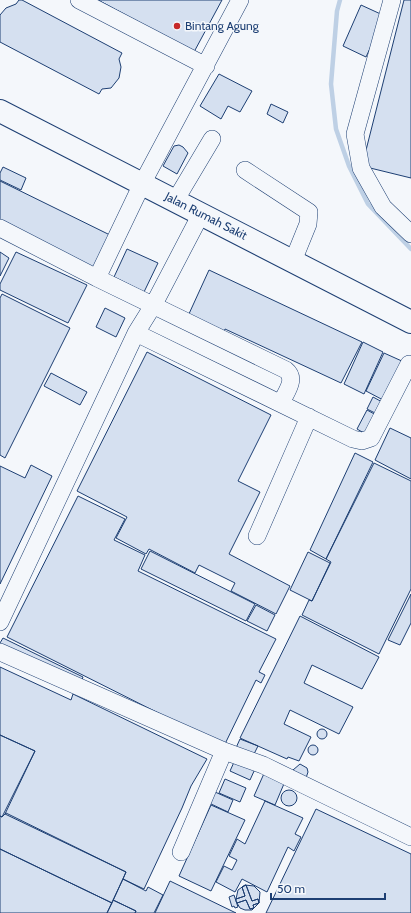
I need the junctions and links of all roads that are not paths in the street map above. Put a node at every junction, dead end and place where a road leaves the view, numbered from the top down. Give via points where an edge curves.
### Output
1 (79, 0) edge
2 (240, 0) edge
3 (392, 0) edge
4 (206, 66) junction
5 (0, 111) edge
6 (212, 138) dead end
7 (245, 170) dead end
8 (142, 184) junction
9 (175, 201) junction
10 (201, 214) junction
11 (0, 228) edge
12 (411, 234) edge
13 (293, 261) junction
14 (98, 278) junction
15 (154, 304) junction
16 (411, 322) edge
17 (136, 333) junction
18 (409, 364) dead end
19 (281, 403) junction
20 (308, 417) junction
21 (257, 536) dead end
22 (0, 622) edge
23 (0, 652) edge
24 (224, 751) junction
25 (411, 837) edge
26 (181, 852) dead end

1 - 4 lane
2 - 4 lane
3 - 12 lane via 355,134 361,168 383,207
4 - 8 lane
5 - 8 main road, Jalan Rumah Sakit
6 - 9 lane
7 - 13 lane via 309,212 308,224
8 - 9 main road, Jalan Rumah Sakit
8 - 14 lane
9 - 10 main road, Jalan Rumah Sakit
10 - 13 main road, Jalan Rumah Sakit
10 - 15 lane
11 - 14 lane
13 - 16 main road, Jalan Rumah Sakit
14 - 15 lane
15 - 17 lane
15 - 19 lane via 286,370 292,379
17 - 19 lane
17 - 22 lane
18 - 20 lane via 371,438 367,441 353,439
19 - 20 lane
20 - 21 lane
23 - 24 lane
24 - 25 lane via 263,765
24 - 26 lane

